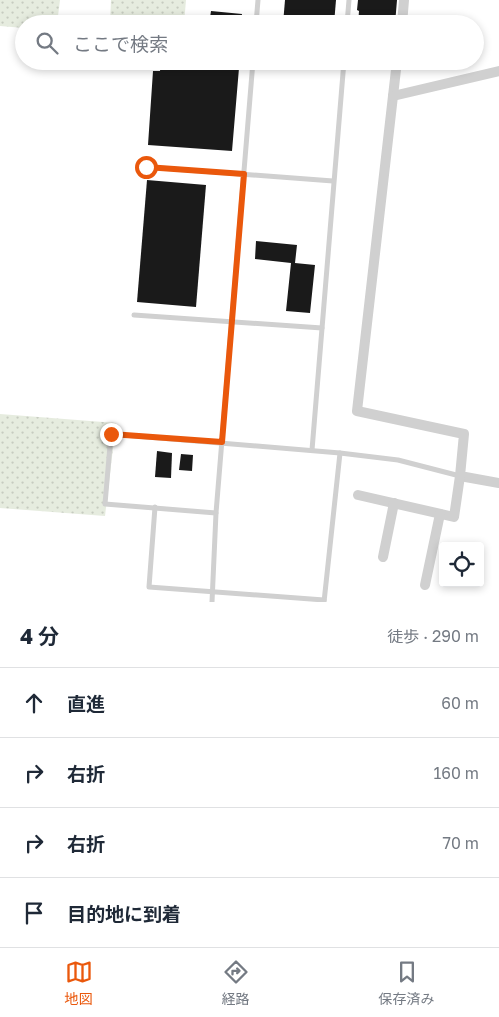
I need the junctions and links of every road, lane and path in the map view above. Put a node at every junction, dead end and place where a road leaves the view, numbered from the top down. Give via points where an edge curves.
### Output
1 (258, 0) edge
2 (349, 0) edge
3 (404, 0) edge
4 (257, 15) edge
5 (348, 15) edge
6 (403, 15) edge
7 (252, 70) edge
8 (343, 70) edge
9 (397, 70) edge
10 (499, 71) edge
11 (393, 96) junction
12 (146, 167) dead end
13 (244, 174) junction
14 (333, 181) junction
15 (134, 316) dead end
16 (232, 322) junction
17 (322, 328) junction
18 (222, 442) junction
19 (312, 450) junction
20 (340, 453) junction
21 (460, 476) junction
22 (499, 483) edge
23 (358, 494) dead end
24 (394, 503) junction
25 (155, 508) junction
26 (216, 513) junction
27 (440, 514) junction
28 (383, 557) dead end
29 (425, 585) dead end
30 (213, 591) junction
31 (324, 601) edge
32 (212, 602) edge

1 - 4 lane
2 - 5 lane
3 - 6 street
7 - 13 lane
8 - 14 lane
9 - 11 street
10 - 11 street
11 - 21 street via 357,411 464,434
12 - 13 lane
13 - 14 lane
13 - 16 lane
14 - 17 lane
15 - 16 lane
16 - 17 lane
16 - 18 lane
17 - 19 lane
18 - 19 lane
18 - 25 lane via 111,434 105,504
18 - 26 lane
19 - 20 lane
20 - 21 lane via 398,460
20 - 31 lane
21 - 22 street
21 - 27 street via 454,517
23 - 24 street
24 - 27 street
24 - 28 street
25 - 26 lane
25 - 30 lane via 149,587
26 - 30 lane
27 - 29 street
30 - 31 lane
30 - 32 lane

